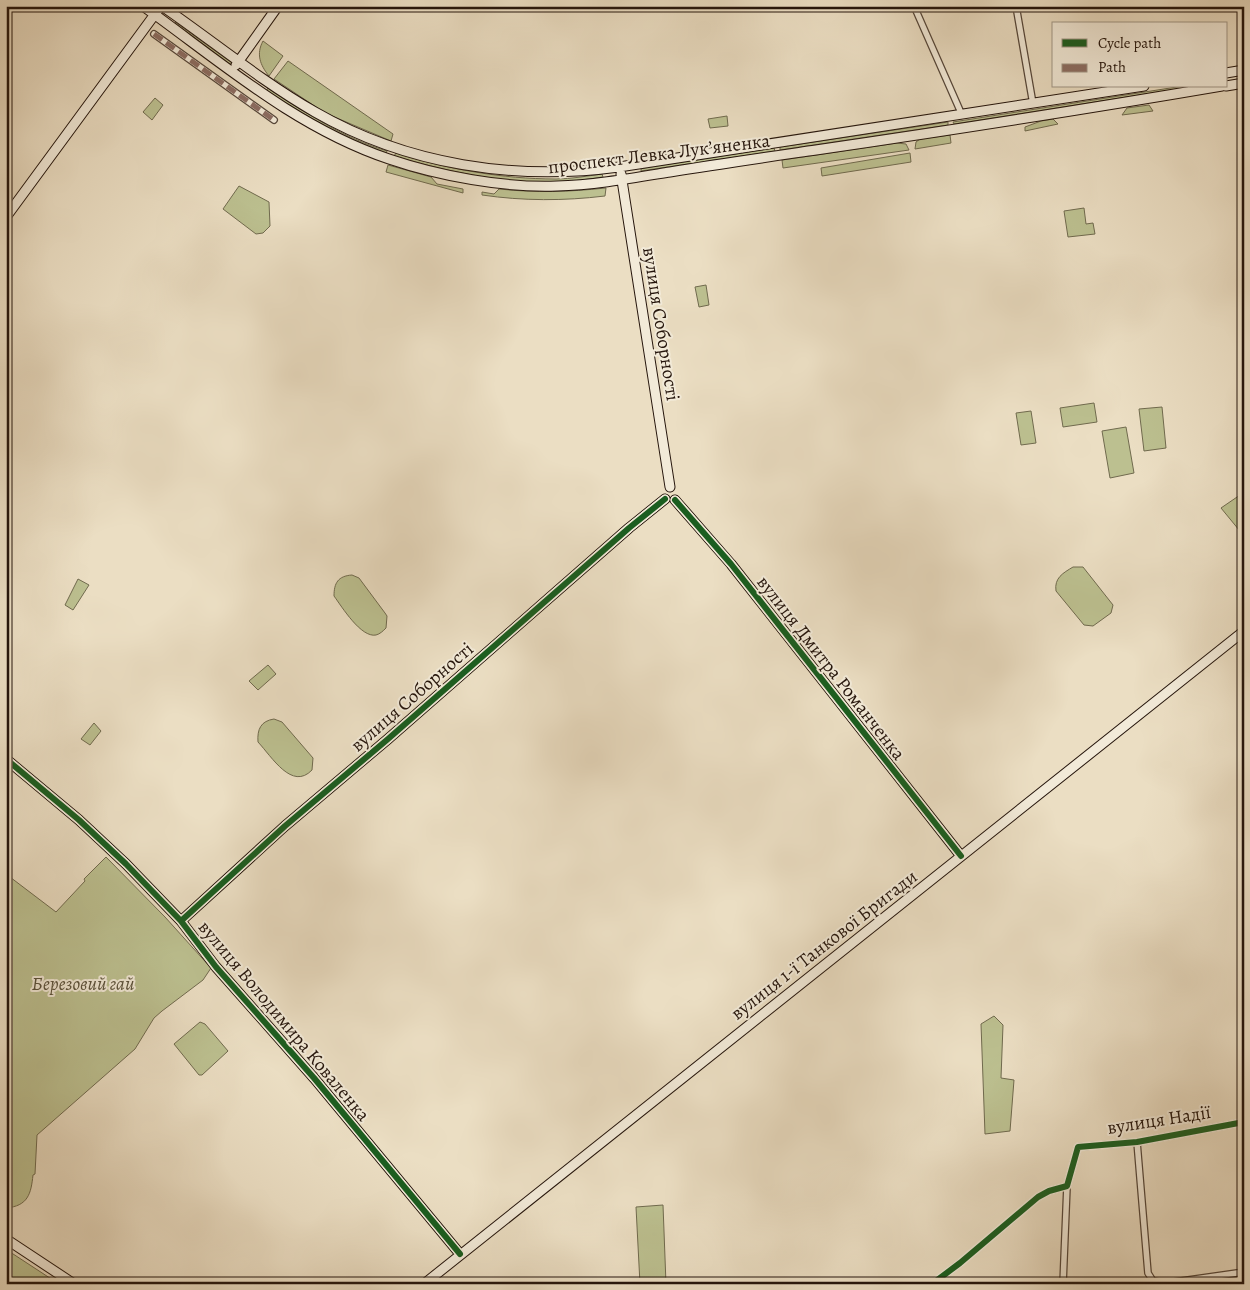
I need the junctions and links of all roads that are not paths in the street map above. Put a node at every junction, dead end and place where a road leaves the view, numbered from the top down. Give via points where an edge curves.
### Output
1 (143, 6) edge
2 (162, 6) edge
3 (278, 6) edge
4 (914, 6) edge
5 (1016, 6) edge
6 (155, 15) junction
7 (154, 34) dead end
8 (238, 62) junction
9 (1244, 70) edge
10 (231, 72) junction
11 (1228, 72) edge
12 (1244, 83) edge
13 (1228, 86) edge
14 (1132, 88) edge
15 (1210, 88) edge
16 (1033, 104) junction
17 (962, 115) junction
18 (274, 120) dead end
19 (619, 167) junction
20 (621, 180) junction
21 (6, 217) edge
22 (670, 487) junction
23 (665, 499) junction
24 (675, 500) junction
25 (1244, 631) edge
26 (6, 759) edge
27 (961, 856) junction
28 (181, 921) junction
29 (1244, 1122) edge
30 (1137, 1142) junction
31 (1067, 1186) junction
32 (6, 1239) edge
33 (460, 1254) junction
34 (1244, 1272) edge
35 (1174, 1283) edge
36 (74, 1284) edge
37 (424, 1284) edge
38 (932, 1284) edge
39 (1063, 1284) edge

1 - 6 main road, проспект Левка Лукʼяненка
2 - 6 main road
2 - 8 main road, проспект Левка Лукʼяненка
3 - 8 main road
4 - 17 street
5 - 16 street
6 - 10 main road, проспект Левка Лукʼяненка
6 - 21 main road
7 - 18 street
8 - 10 main road
8 - 19 main road, проспект Левка Лукʼяненка via 329,120 418,155 474,167 524,172
9 - 11 main road
10 - 20 main road, проспект Левка Лукʼяненка via 327,132 370,152 418,168 471,179 528,185 556,186
12 - 13 main road
14 - 16 main road, проспект Левка Лукʼяненка
15 - 20 main road, проспект Левка Лукʼяненка
16 - 17 main road, проспект Левка Лукʼяненка
17 - 19 main road, проспект Левка Лукʼяненка
19 - 20 main road, вулиця Соборності
20 - 22 main road, вулиця Соборності
22 - 23 main road, вулиця Соборності via 663,492
22 - 24 main road, вулиця Соборності via 677,492
23 - 24 main road
23 - 28 main road, вулиця Соборності via 290,822
24 - 27 main road, вулиця Дмитра Романченка via 737,572
25 - 27 main road, вулиця 1-ї Танкової Бригади
26 - 28 main road, вулиця Володимира Коваленка via 85,826
27 - 33 main road, вулиця 1-ї Танкової Бригади
28 - 33 main road, вулиця Володимира Коваленка via 216,967 309,1072
29 - 30 street, вулиця Надії
30 - 31 street, вулиця Надії via 1078,1147
30 - 35 street via 1148,1273 1153,1281
31 - 38 street via 1038,1197
31 - 39 street
32 - 36 main road
33 - 37 main road, вулиця 1-ї Танкової Бригади
34 - 35 street

